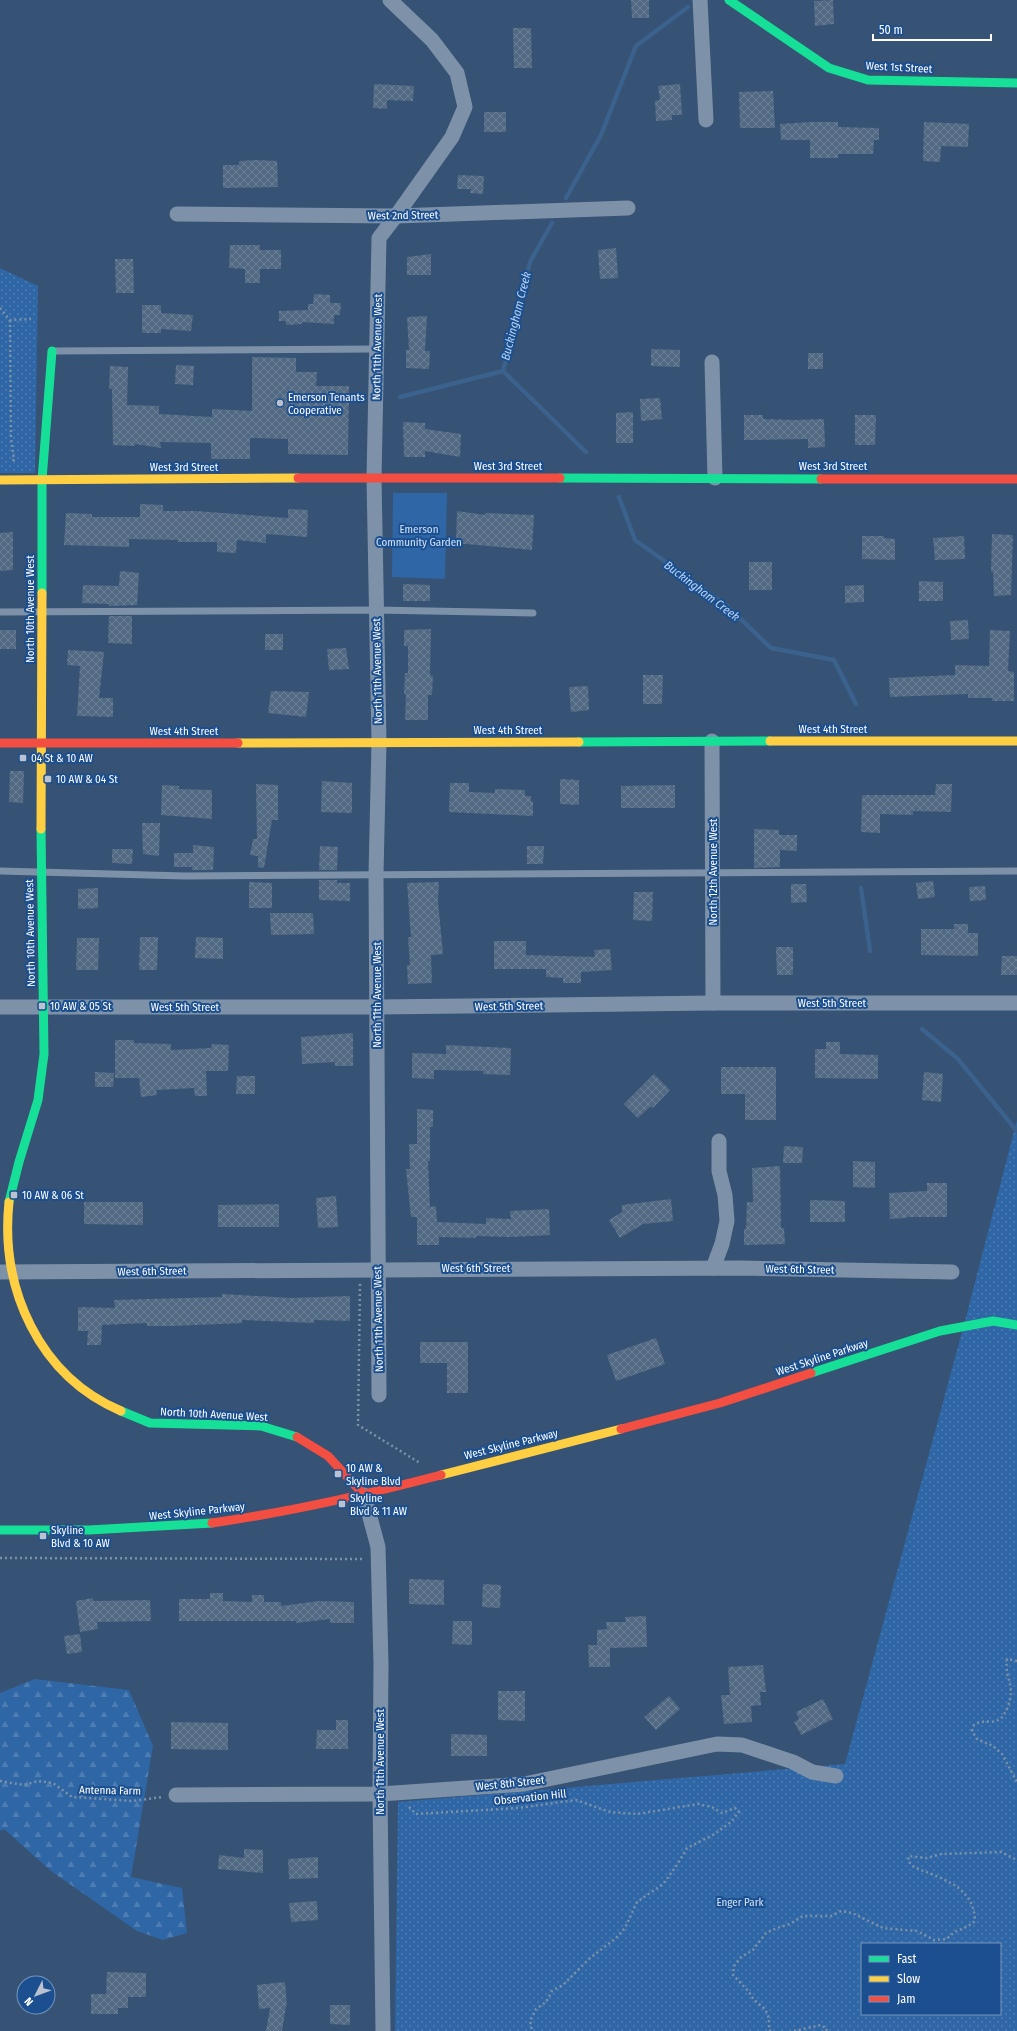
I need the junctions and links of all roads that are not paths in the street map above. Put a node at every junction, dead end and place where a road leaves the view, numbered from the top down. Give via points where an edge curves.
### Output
1 (390, 0) edge
2 (700, 0) edge
3 (729, 0) edge
4 (1017, 83) edge
5 (706, 120) dead end
6 (628, 208) dead end
7 (177, 214) dead end
8 (396, 216) junction
9 (376, 349) junction
10 (52, 351) joint
11 (712, 362) dead end
12 (374, 478) junction
13 (715, 478) junction
14 (1017, 479) edge
15 (0, 480) edge
16 (42, 480) junction
17 (375, 610) junction
18 (42, 611) junction
19 (0, 612) edge
20 (533, 613) dead end
21 (712, 741) junction
22 (1017, 741) edge
23 (379, 742) junction
24 (42, 743) junction
25 (0, 744) edge
26 (1017, 871) edge
27 (0, 872) edge
28 (41, 872) junction
29 (713, 872) junction
30 (376, 875) junction
31 (713, 1003) junction
32 (1017, 1003) edge
33 (0, 1007) edge
34 (44, 1007) junction
35 (378, 1007) junction
36 (719, 1141) dead end
37 (714, 1268) junction
38 (377, 1269) junction
39 (4, 1272) edge
40 (952, 1272) dead end
41 (1017, 1325) edge
42 (379, 1395) dead end
43 (364, 1495) junction
44 (0, 1530) edge
45 (836, 1776) dead end
46 (387, 1793) junction
47 (176, 1794) road end
48 (383, 2031) edge

1 - 8 street, North 11th Avenue West via 432,40 457,73 464,107 452,137
2 - 5 street
3 - 4 street, West 1st Street via 829,68 868,80
6 - 8 street, West 2nd Street
7 - 8 street, West 2nd Street
8 - 9 street, North 11th Avenue West via 379,238
9 - 10 lane
9 - 12 street, North 11th Avenue West
10 - 16 street, North 10th Avenue West
11 - 13 street
12 - 13 street, West 3rd Street
12 - 16 street, West 3rd Street
12 - 17 street, North 11th Avenue West
13 - 14 street, West 3rd Street
15 - 16 street, West 3rd Street
16 - 18 street, North 10th Avenue West
17 - 18 lane
17 - 20 lane
17 - 23 street, North 11th Avenue West
18 - 19 lane
18 - 24 street, North 10th Avenue West
21 - 22 street, West 4th Street
21 - 23 street, West 4th Street
21 - 29 street, North 12th Avenue West
23 - 24 street, West 4th Street
23 - 30 street, North 11th Avenue West
24 - 25 street, West 4th Street
24 - 28 street, North 10th Avenue West
26 - 29 lane
27 - 28 lane
28 - 30 lane via 185,876
28 - 34 street, North 10th Avenue West
29 - 30 lane
29 - 31 street, North 12th Avenue West
30 - 35 street, North 11th Avenue West
31 - 32 street, West 5th Street
31 - 35 street, West 5th Street
33 - 34 street, West 5th Street
34 - 35 street, West 5th Street
34 - 39 street, North 10th Avenue West via 44,1054 38,1100 9,1204
35 - 38 street, North 11th Avenue West
36 - 37 street via 719,1172 725,1195 727,1221
37 - 38 street, West 6th Street
37 - 40 street, West 6th Street
38 - 39 street, West 6th Street
38 - 42 street, North 11th Avenue West
39 - 43 street, North 10th Avenue West via 24,1319 52,1361 82,1389 115,1408 150,1423 261,1426 293,1434 328,1456
41 - 43 street, West Skyline Parkway via 993,1321 940,1331 720,1403
43 - 44 street, West Skyline Parkway via 254,1517 165,1528
43 - 46 street, North 11th Avenue West via 378,1547
45 - 46 street, West 8th Street via 812,1772 793,1762 742,1745 717,1744 524,1784
46 - 47 street, West 8th Street
46 - 48 street, North 11th Avenue West

